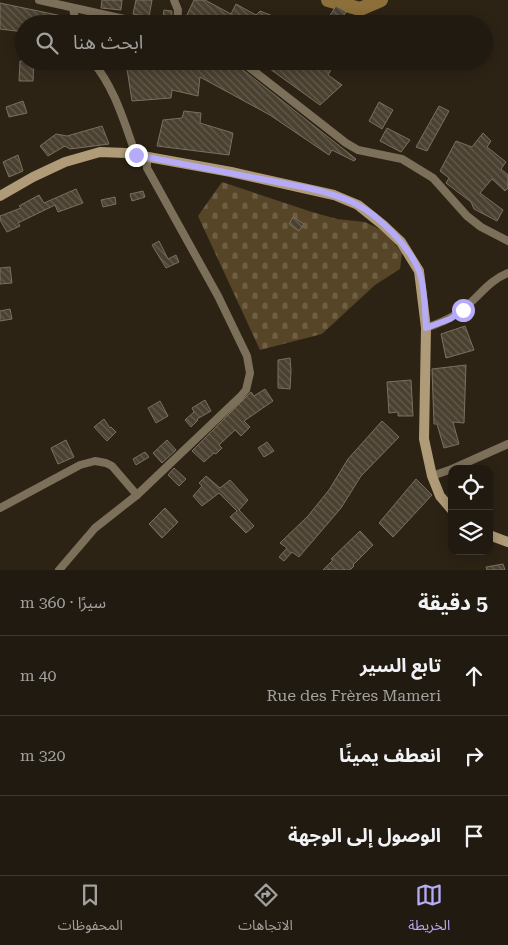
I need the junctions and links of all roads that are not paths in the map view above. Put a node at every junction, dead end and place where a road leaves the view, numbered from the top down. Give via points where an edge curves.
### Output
1 (39, 0) edge
2 (174, 0) edge
3 (73, 8) junction
4 (74, 15) edge
5 (105, 15) edge
6 (178, 15) edge
7 (99, 70) edge
8 (253, 70) edge
9 (142, 156) junction
10 (0, 196) edge
11 (508, 241) edge
12 (508, 272) edge
13 (426, 328) junction
14 (508, 444) edge
15 (461, 465) edge
16 (448, 470) edge
17 (432, 476) junction
18 (137, 495) junction
19 (448, 505) edge
20 (0, 508) edge
21 (493, 536) edge
22 (508, 542) edge
23 (59, 570) edge

1 - 3 street
2 - 6 street
3 - 4 street
3 - 5 street
7 - 9 street
8 - 11 street via 346,143 358,150 402,159 433,178 474,222
9 - 10 main road via 100,152 86,155 33,177
9 - 13 main road via 308,188 358,205 401,242 419,271
9 - 18 street via 218,296 247,356 250,373 240,398
12 - 13 street via 456,314
13 - 17 main road via 424,438
14 - 15 street
16 - 17 street
17 - 19 main road via 440,496
18 - 20 street via 112,466 95,461 80,465
18 - 23 street via 95,528
21 - 22 main road

